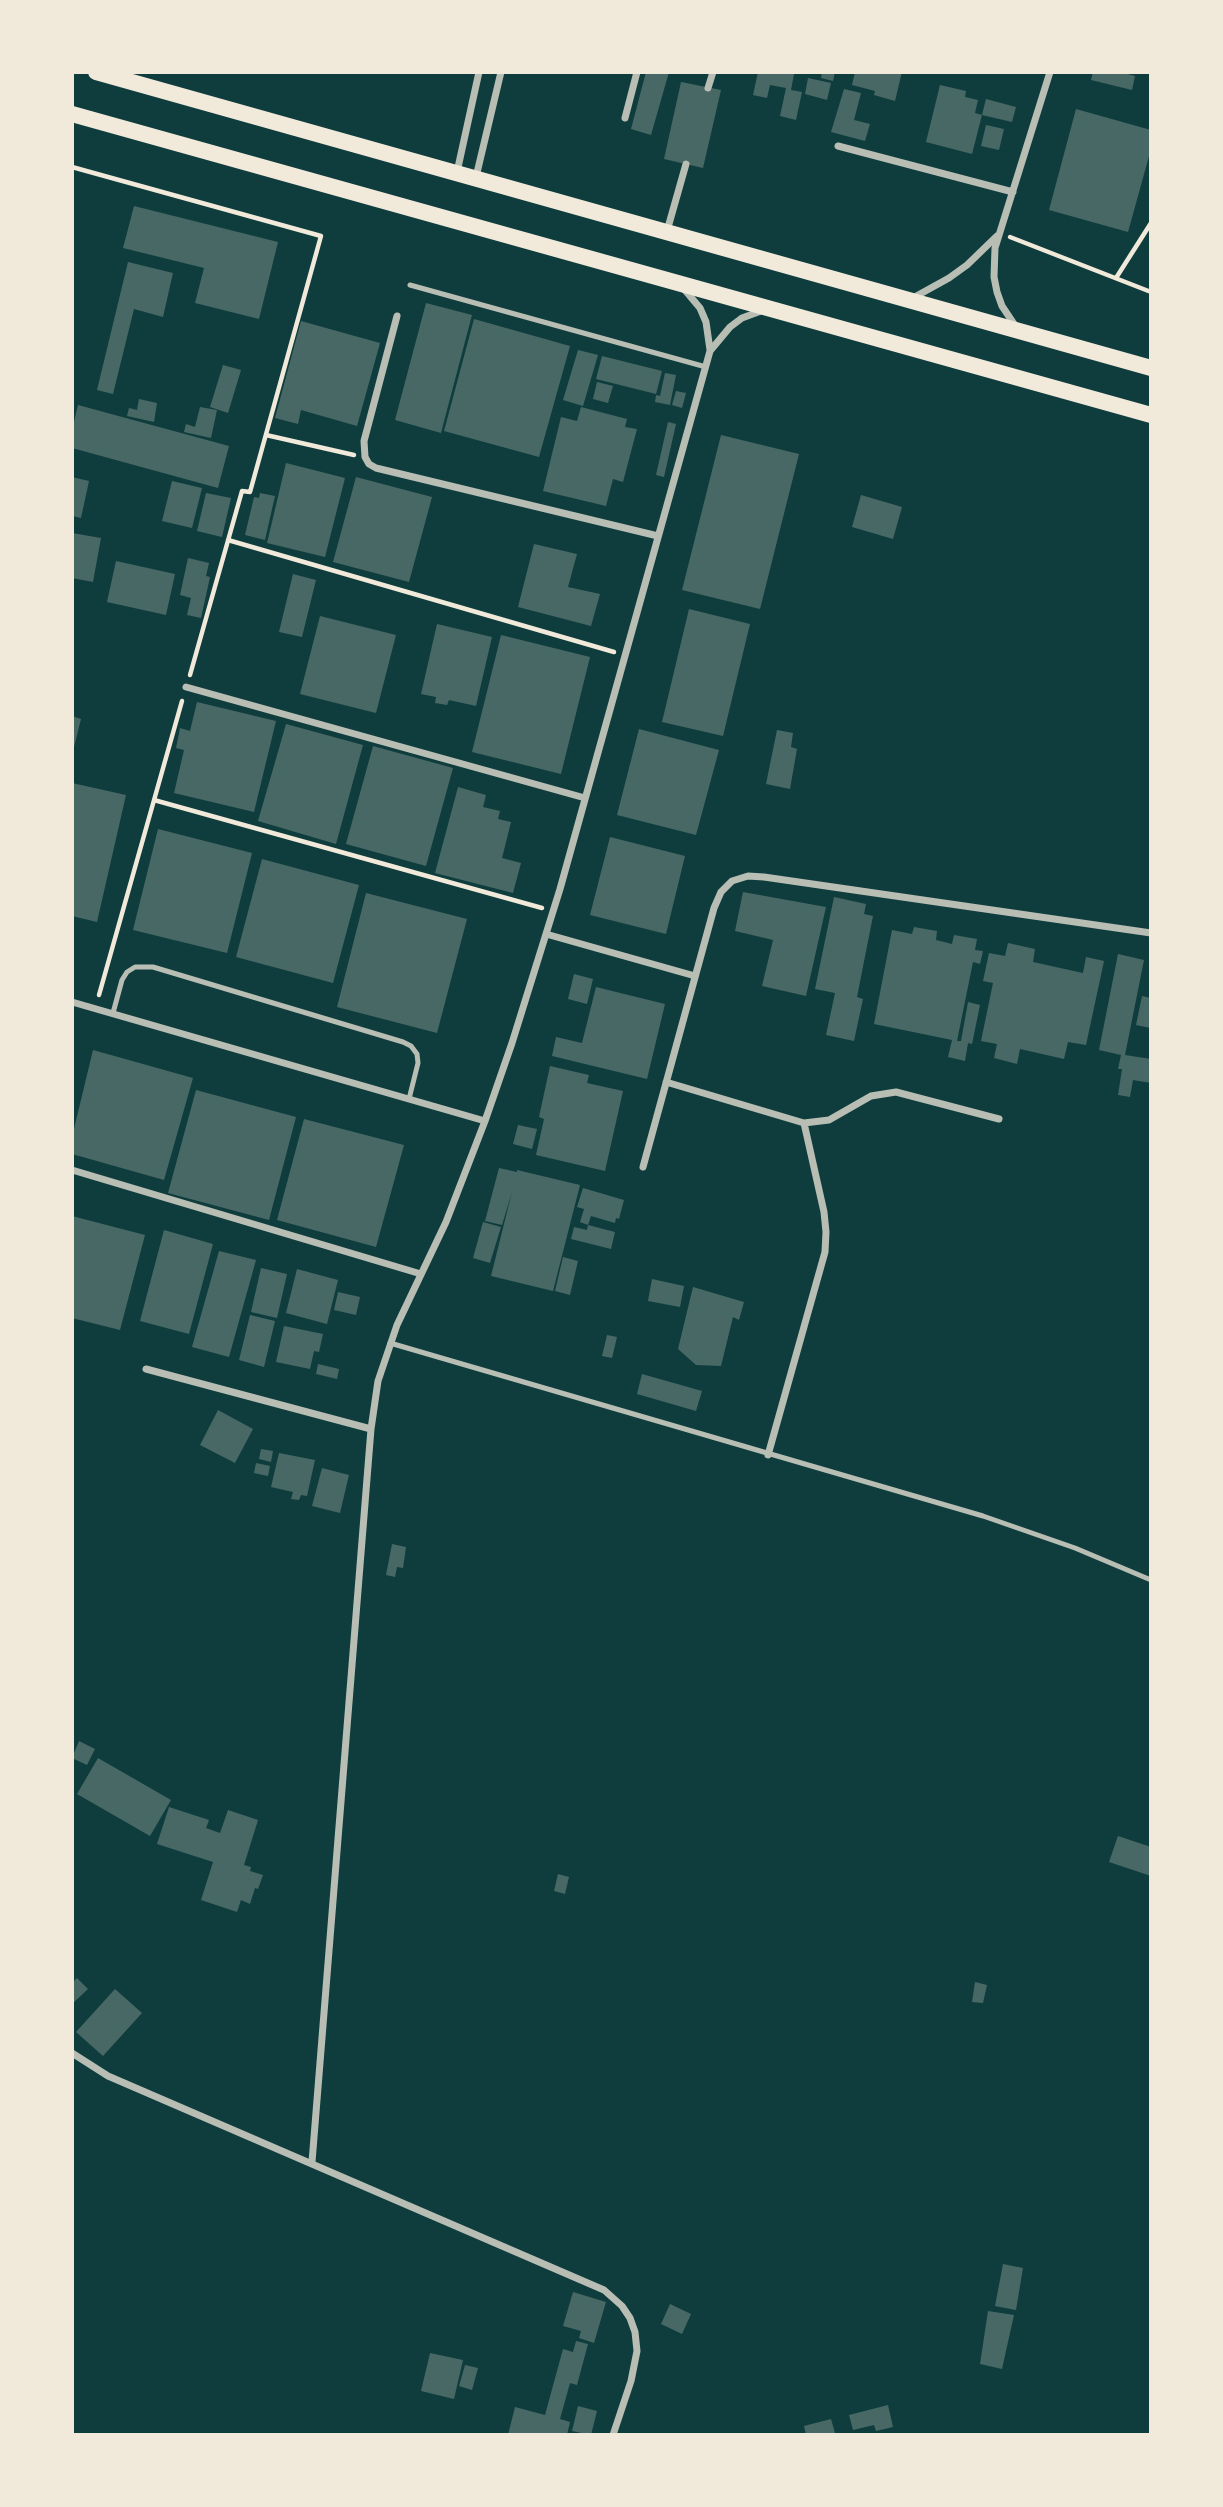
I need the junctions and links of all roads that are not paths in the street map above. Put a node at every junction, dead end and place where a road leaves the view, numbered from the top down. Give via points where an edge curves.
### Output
1 (96, 72) edge
2 (479, 72) edge
3 (501, 72) edge
4 (637, 72) edge
5 (713, 72) edge
6 (1050, 72) edge
7 (708, 88) dead end
8 (72, 114) edge
9 (625, 118) dead end
10 (838, 146) dead end
11 (686, 164) dead end
12 (457, 173) junction
13 (476, 178) junction
14 (1013, 192) junction
15 (667, 231) junction
16 (1000, 233) junction
17 (410, 285) dead end
18 (681, 285) junction
19 (909, 300) junction
20 (771, 308) junction
21 (397, 316) dead end
22 (1019, 331) junction
23 (710, 351) junction
24 (706, 367) junction
25 (1151, 368) edge
26 (1151, 415) edge
27 (658, 536) junction
28 (186, 687) road end
29 (585, 798) junction
30 (1151, 933) edge
31 (546, 934) junction
32 (695, 976) junction
33 (72, 1002) edge
34 (113, 1013) junction
35 (666, 1082) junction
36 (409, 1099) junction
37 (999, 1119) dead end
38 (485, 1121) junction
39 (804, 1122) junction
40 (643, 1167) dead end
41 (72, 1170) edge
42 (421, 1274) junction
43 (390, 1343) junction
44 (146, 1369) dead end
45 (372, 1429) junction
46 (768, 1455) junction
47 (1151, 1580) edge
48 (72, 2053) edge
49 (312, 2162) junction
50 (613, 2435) edge

1 - 12 main road
2 - 12 street
3 - 13 street
4 - 9 street
5 - 7 street
6 - 14 street
8 - 18 main road
10 - 14 street
11 - 15 street
12 - 13 main road
13 - 15 main road
14 - 16 street
15 - 19 main road
16 - 19 street via 958,272
16 - 22 street via 994,277 1002,306
17 - 24 lane
18 - 20 main road
18 - 23 street via 700,308
19 - 22 main road
20 - 23 street via 742,318
20 - 26 main road
21 - 27 street via 364,441 365,457 376,468
22 - 25 main road
23 - 24 street
24 - 27 street
27 - 29 street
28 - 29 street
29 - 31 street
30 - 32 street via 748,876 732,881 721,892
31 - 32 street
31 - 38 street
32 - 35 street
33 - 34 street
34 - 36 street
34 - 36 lane via 127,972 153,967 411,1046 418,1063
35 - 39 street
35 - 40 street
36 - 38 street
37 - 39 street via 897,1092 871,1096 828,1120
38 - 42 street
39 - 46 street via 824,1212 825,1252
41 - 42 street
42 - 43 street
43 - 45 street via 378,1381
43 - 46 lane
44 - 45 street
45 - 49 street
46 - 47 lane via 1030,1531
48 - 49 street via 108,2076
49 - 50 street via 614,2298 630,2318 637,2351

